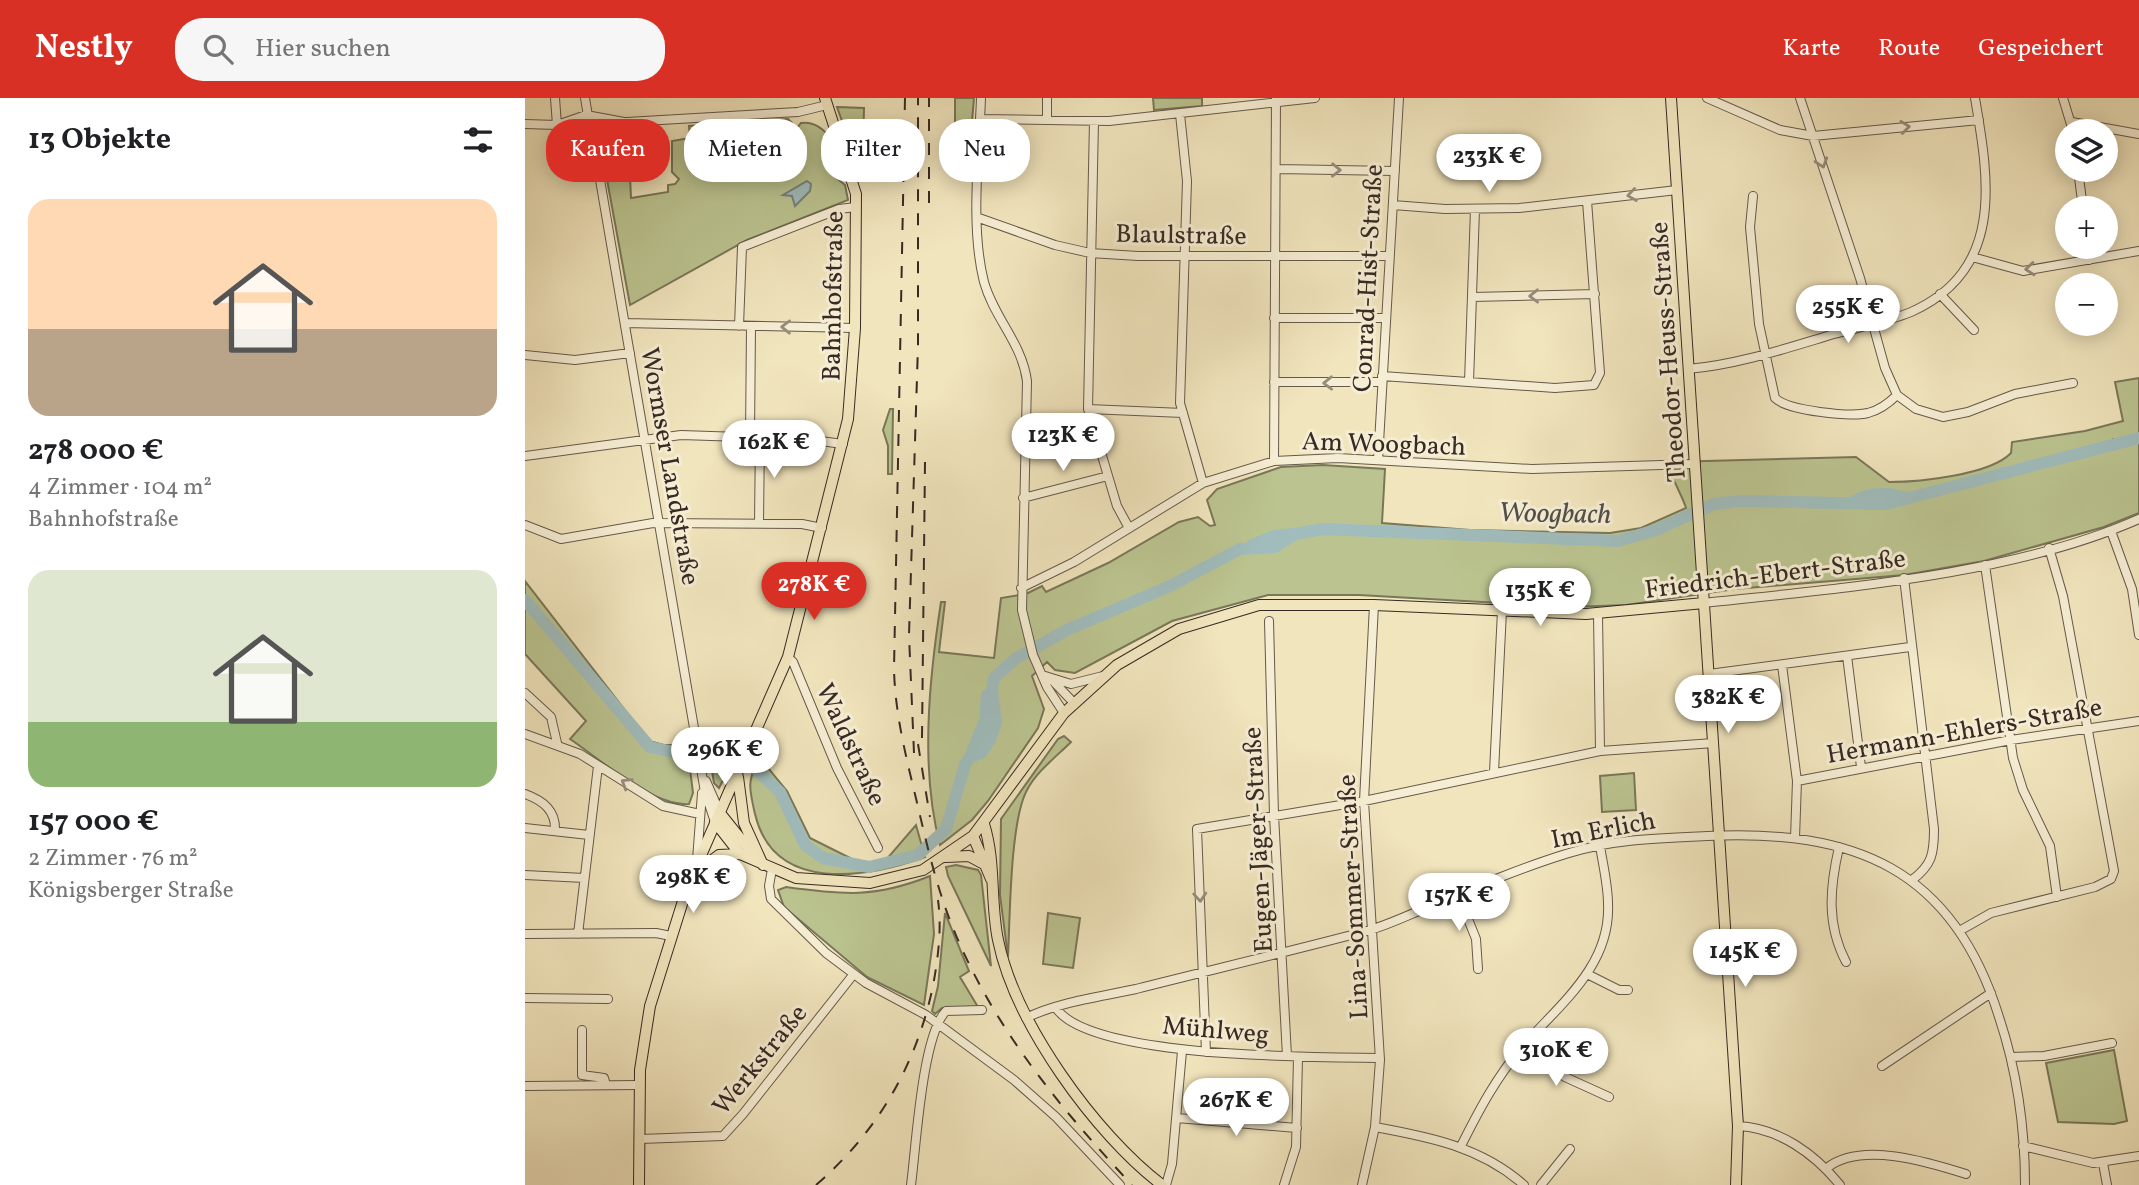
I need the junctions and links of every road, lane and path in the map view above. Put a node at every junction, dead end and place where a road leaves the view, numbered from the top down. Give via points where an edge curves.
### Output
1 (555, 98) edge
2 (981, 98) edge
3 (1047, 98) edge
4 (1315, 98) edge
5 (1399, 98) edge
6 (1671, 98) edge
7 (1707, 98) edge
8 (1800, 98) edge
9 (1975, 98) edge
10 (2063, 98) edge
11 (585, 99) edge
12 (1276, 100) edge
13 (826, 101) edge
14 (1180, 114) junction
15 (557, 119) edge
16 (582, 119) edge
17 (670, 119) edge
18 (980, 119) edge
19 (2070, 119) edge
20 (1030, 120) edge
21 (1047, 120) junction
22 (1979, 120) junction
23 (1094, 121) junction
24 (525, 124) edge
25 (546, 125) edge
26 (2118, 132) edge
27 (2139, 134) edge
28 (1813, 136) junction
29 (1277, 169) junction
30 (1395, 171) junction
31 (600, 182) edge
32 (979, 182) edge
33 (1677, 190) junction
34 (1753, 195) dead end
35 (1587, 201) junction
36 (1392, 205) junction
37 (856, 207) junction
38 (1475, 209) junction
39 (979, 218) junction
40 (2139, 251) edge
41 (1090, 253) junction
42 (1184, 256) junction
43 (1275, 256) junction
44 (1389, 256) junction
45 (1972, 257) junction
46 (2089, 260) joint
47 (1595, 294) junction
48 (1940, 294) junction
49 (1472, 297) junction
50 (1274, 318) junction
51 (1386, 318) junction
52 (625, 323) junction
53 (1872, 323) junction
54 (739, 326) junction
55 (751, 326) junction
56 (855, 328) junction
57 (1973, 330) dead end
58 (1765, 352) junction
59 (629, 353) junction
60 (525, 355) edge
61 (1688, 369) junction
62 (1382, 379) junction
63 (1274, 382) junction
64 (1469, 382) junction
65 (2073, 383) dead end
66 (1897, 396) junction
67 (1088, 409) junction
68 (1183, 413) junction
69 (750, 437) junction
70 (760, 437) junction
71 (644, 440) junction
72 (843, 444) junction
73 (525, 456) edge
74 (1378, 460) junction
75 (1274, 461) junction
76 (1694, 464) junction
77 (1108, 476) junction
78 (1203, 483) junction
79 (1023, 498) junction
80 (2139, 519) edge
81 (659, 523) junction
82 (759, 523) junction
83 (525, 524) edge
84 (822, 528) junction
85 (1129, 528) junction
86 (2111, 531) junction
87 (2049, 548) junction
88 (1986, 565) junction
89 (1904, 578) junction
90 (1021, 588) junction
91 (2135, 589) edge
92 (1704, 603) junction
93 (1374, 605) junction
94 (1502, 611) junction
95 (1598, 614) junction
96 (1269, 621) dead end
97 (2139, 635) edge
98 (1910, 647) junction
99 (1847, 656) junction
100 (788, 657) junction
101 (1782, 664) junction
102 (1044, 674) junction
103 (1709, 674) junction
104 (1103, 676) junction
105 (525, 692) edge
106 (1074, 703) junction
107 (1064, 713) junction
108 (2139, 721) edge
109 (2088, 727) junction
110 (525, 734) edge
111 (2011, 740) junction
112 (557, 743) junction
113 (1714, 743) junction
114 (1600, 751) junction
115 (1924, 757) junction
116 (598, 766) junction
117 (1861, 767) junction
118 (740, 770) junction
119 (1494, 772) junction
120 (702, 773) junction
121 (1797, 781) junction
122 (525, 794) edge
123 (1364, 801) junction
124 (700, 814) junction
125 (1274, 815) junction
126 (717, 818) junction
127 (984, 824) junction
128 (525, 828) edge
129 (555, 831) junction
130 (589, 835) junction
131 (973, 835) junction
132 (1720, 835) junction
133 (1795, 838) junction
134 (1600, 846) junction
135 (1839, 847) junction
136 (878, 848) dead end
137 (740, 854) junction
138 (945, 857) junction
139 (698, 861) junction
140 (984, 864) junction
141 (767, 867) junction
142 (525, 875) edge
143 (692, 876) junction
144 (584, 878) junction
145 (991, 880) junction
146 (1912, 880) junction
147 (1458, 894) junction
148 (2057, 897) junction
149 (1374, 929) junction
150 (1961, 930) junction
151 (525, 934) edge
152 (578, 934) junction
153 (671, 936) junction
154 (1283, 950) junction
155 (1846, 962) dead end
156 (1478, 969) dead end
157 (1205, 970) junction
158 (1587, 974) junction
159 (853, 975) junction
160 (1628, 990) dead end
161 (1991, 993) junction
162 (525, 998) edge
163 (608, 999) dead end
164 (1056, 1008) junction
165 (982, 1010) dead end
166 (1026, 1018) junction
167 (937, 1023) junction
168 (582, 1030) dead end
169 (2112, 1043) dead end
170 (1523, 1046) junction
171 (1182, 1051) junction
172 (1206, 1052) junction
173 (1287, 1056) junction
174 (1298, 1057) junction
175 (2011, 1057) junction
176 (1380, 1058) junction
177 (1882, 1066) dead end
178 (606, 1085) junction
179 (640, 1085) junction
180 (525, 1086) edge
181 (1609, 1097) dead end
182 (1177, 1118) junction
183 (1738, 1126) junction
184 (1375, 1127) junction
185 (1297, 1128) junction
186 (640, 1139) junction
187 (1461, 1146) junction
188 (2023, 1146) junction
189 (1570, 1149) dead end
190 (2139, 1156) edge
191 (2103, 1163) junction
192 (1827, 1168) junction
193 (1966, 1174) dead end
194 (639, 1185) edge
195 (911, 1185) edge
196 (1120, 1185) edge
197 (1164, 1185) edge
198 (1285, 1185) edge
199 (1362, 1185) edge
200 (1524, 1185) edge
201 (1541, 1185) edge
202 (1735, 1185) edge
203 (1840, 1185) edge
204 (2025, 1185) edge
205 (2107, 1185) edge

1 - 15 street
2 - 18 street
3 - 21 street
4 - 12 street
5 - 30 street, Conrad-Hist-Straße
6 - 33 main road, Theodor-Heuss-Straße
7 - 28 street via 1780,130
8 - 28 street
9 - 22 street
10 - 19 street
11 - 16 street
12 - 14 street
12 - 29 street
13 - 17 street via 798,112
13 - 37 main road, Bahnhofstraße via 854,184
14 - 23 street
14 - 42 street via 1187,181
20 - 21 street
21 - 23 street
28 -> 22 street
22 - 45 street via 1987,205
23 - 41 street
24 - 25 street
26 - 27 street
28 -> 53 street
29 -> 30 street
29 - 43 street
30 - 36 street, Conrad-Hist-Straße
31 - 52 street, Wormser Landstraße
32 - 39 street
33 -> 35 street
33 - 61 main road, Theodor-Heuss-Straße
34 - 58 street via 1750,227
35 - 38 street
35 - 47 street
36 - 38 street
36 - 44 street, Conrad-Hist-Straße
37 - 54 street via 838,209 742,247
37 - 56 main road, Bahnhofstraße
38 - 49 street
39 - 41 street, Blaulstraße
39 - 79 street via 985,284 1025,365
40 - 46 street
41 - 42 street, Blaulstraße
41 - 67 street
42 - 43 street, Blaulstraße
42 - 68 street
43 - 44 street, Blaulstraße
43 - 50 street
44 - 51 street, Conrad-Hist-Straße
46 -> 45 street via 2023,271
45 - 48 street
47 -> 49 street
47 - 64 street via 1598,382 1579,388
48 - 53 street via 1908,313
48 - 57 street
49 - 64 street
50 - 51 street
50 - 63 street
51 - 62 street, Conrad-Hist-Straße
52 - 54 street
52 - 59 street, Wormser Landstraße
53 - 58 street
53 - 66 street
54 - 55 street
56 -> 55 street
55 - 69 street
56 - 72 main road, Bahnhofstraße
58 - 61 street
58 - 66 street via 1772,391 1785,405 1857,414 1882,407
59 - 60 street via 575,360
59 - 71 street, Wormser Landstraße
61 - 76 main road, Theodor-Heuss-Straße
62 -> 63 street
62 - 64 street
62 - 74 street, Conrad-Hist-Straße
63 - 75 street
65 - 66 street via 2015,394 1943,416 1916,409
67 - 68 street
67 - 77 street
68 - 78 street
69 - 70 street
69 - 71 street via 681,435
70 - 72 street
70 - 82 street
71 - 73 street
71 - 81 street, Wormser Landstraße
72 - 84 main road, Bahnhofstraße
74 - 75 street, Am Woogbach
74 - 76 street, Am Woogbach via 1532,469
75 - 78 street, Am Woogbach
76 - 92 main road, Theodor-Heuss-Straße
77 - 79 street
77 - 85 street
78 - 85 street, Am Woogbach
79 - 90 street
80 - 86 street, Friedrich-Ebert-Straße
81 - 82 street
81 - 83 street via 561,539
81 - 120 street, Wormser Landstraße
82 - 84 street
84 - 100 main road, Bahnhofstraße
85 - 90 street, Am Woogbach
86 - 87 street, Friedrich-Ebert-Straße
86 - 91 street
87 - 88 street, Friedrich-Ebert-Straße
87 - 109 street
88 - 89 street, Friedrich-Ebert-Straße
88 - 111 street
89 - 92 street, Friedrich-Ebert-Straße
89 - 98 street
90 - 102 street via 1028,642
91 - 97 street
92 - 95 main road, Friedrich-Ebert-Straße
92 - 103 main road, Theodor-Heuss-Straße
93 - 94 main road, Friedrich-Ebert-Straße
93 - 104 main road, Friedrich-Ebert-Straße via 1234,611 1179,629 1133,653
93 - 123 street, Lina-Sommer-Straße
94 - 95 main road, Friedrich-Ebert-Straße
94 - 119 street
95 - 114 street
96 - 125 street, Eugen-Jäger-Straße
98 - 99 street
98 - 115 street
99 - 101 street
99 - 117 street
100 - 118 main road, Bahnhofstraße
100 - 136 street, Waldstraße
101 - 103 street
101 - 121 street
102 - 104 street via 1071,684
102 - 106 street
102 - 107 street
103 - 113 main road, Theodor-Heuss-Straße
104 - 106 main road, Friedrich-Ebert-Straße
105 - 112 street via 551,718
106 - 107 main road, Friedrich-Ebert-Straße
107 - 127 main road, Friedrich-Ebert-Straße
108 - 109 street, Hermann-Ehlers-Straße
109 - 111 street, Hermann-Ehlers-Straße
109 - 148 street via 2113,875 2095,887
110 - 112 street
111 - 115 street, Hermann-Ehlers-Straße
111 - 148 street via 2023,790 2050,846
112 - 116 street
113 - 114 street
113 - 132 main road, Theodor-Heuss-Straße
114 - 119 street
115 - 117 street, Hermann-Ehlers-Straße
115 - 146 street via 1934,854 1927,868
124 -> 116 street via 663,806
116 - 130 street
117 - 121 street, Hermann-Ehlers-Straße
118 - 126 main road, Bahnhofstraße
118 - 141 main road via 744,823
119 - 123 street
120 - 124 street
120 - 126 street, Wormser Landstraße
121 - 133 street
122 - 129 street via 552,812
123 - 125 street
123 - 149 street, Lina-Sommer-Straße
124 - 139 street
125 - 154 street, Eugen-Jäger-Straße
125 -> 157 street via 1197,829
126 - 137 main road, Friedrich-Ebert-Straße
126 - 139 main road
126 - 141 main road
127 - 131 main road, Friedrich-Ebert-Straße
127 - 145 main road via 993,863
128 - 129 street
129 - 130 street
130 - 144 street
131 - 138 main road, Friedrich-Ebert-Straße
131 - 140 main road
132 - 133 street, Im Erlich
132 - 134 street, Im Erlich
132 - 183 main road, Theodor-Heuss-Straße
133 - 135 street, Im Erlich
134 - 147 street, Im Erlich
134 - 158 street via 1608,916
135 - 146 street, Im Erlich via 1883,863
135 - 155 street via 1831,915 1836,943
137 - 141 main road, Friedrich-Ebert-Straße
137 - 143 main road via 719,855
138 - 140 main road via 969,856
138 - 141 main road, Friedrich-Ebert-Straße via 923,870 870,883 816,881
139 - 143 main road
140 - 145 main road
141 - 159 street via 774,904
142 - 144 street
143 - 153 main road
144 - 152 street
145 - 166 main road via 1002,955
146 - 150 street, Im Erlich
147 - 149 street, Im Erlich
147 - 156 street via 1476,939
148 - 150 street via 1991,913
149 - 154 street, Im Erlich
149 - 176 street, Lina-Sommer-Straße
150 - 161 street, Im Erlich
151 - 152 street
152 - 153 street
153 - 179 main road via 647,1018
154 - 157 street, Im Erlich
154 - 173 street, Eugen-Jäger-Straße
157 - 164 street, Im Erlich
157 - 172 street
158 - 160 street
158 - 170 street
159 - 167 street
159 - 186 street, Werkstraße via 723,1136
161 - 175 street, Im Erlich
161 - 177 street
162 - 163 street
164 - 166 street, Im Erlich
164 - 171 street, Mühlweg via 1076,1026
165 - 167 street via 946,1011
166 - 197 main road via 1113,1142
167 - 195 street
167 - 196 street via 1028,1091
168 - 178 street via 582,1075 604,1078
169 - 175 street via 2044,1056
170 - 181 street via 1565,1077
170 - 187 street via 1492,1087
171 - 172 street, Mühlweg
171 - 182 street
172 - 173 street, Mühlweg
173 - 174 street, Mühlweg
174 - 176 street, Mühlweg
174 - 185 street
175 - 188 street, Im Erlich
176 - 184 street, Lina-Sommer-Straße
178 - 179 street
178 - 180 street
179 - 186 main road
182 - 185 street
182 - 197 street via 1171,1174
183 - 192 street via 1770,1132 1794,1143
183 - 202 main road, Theodor-Heuss-Straße
184 - 187 street
184 - 199 street, Lina-Sommer-Straße
185 - 198 street
186 - 194 main road
187 - 200 street via 1501,1166
188 - 191 street
188 - 204 street, Im Erlich
189 - 201 street
190 - 191 street
191 - 205 street
192 - 193 street via 1860,1154
192 - 203 street

